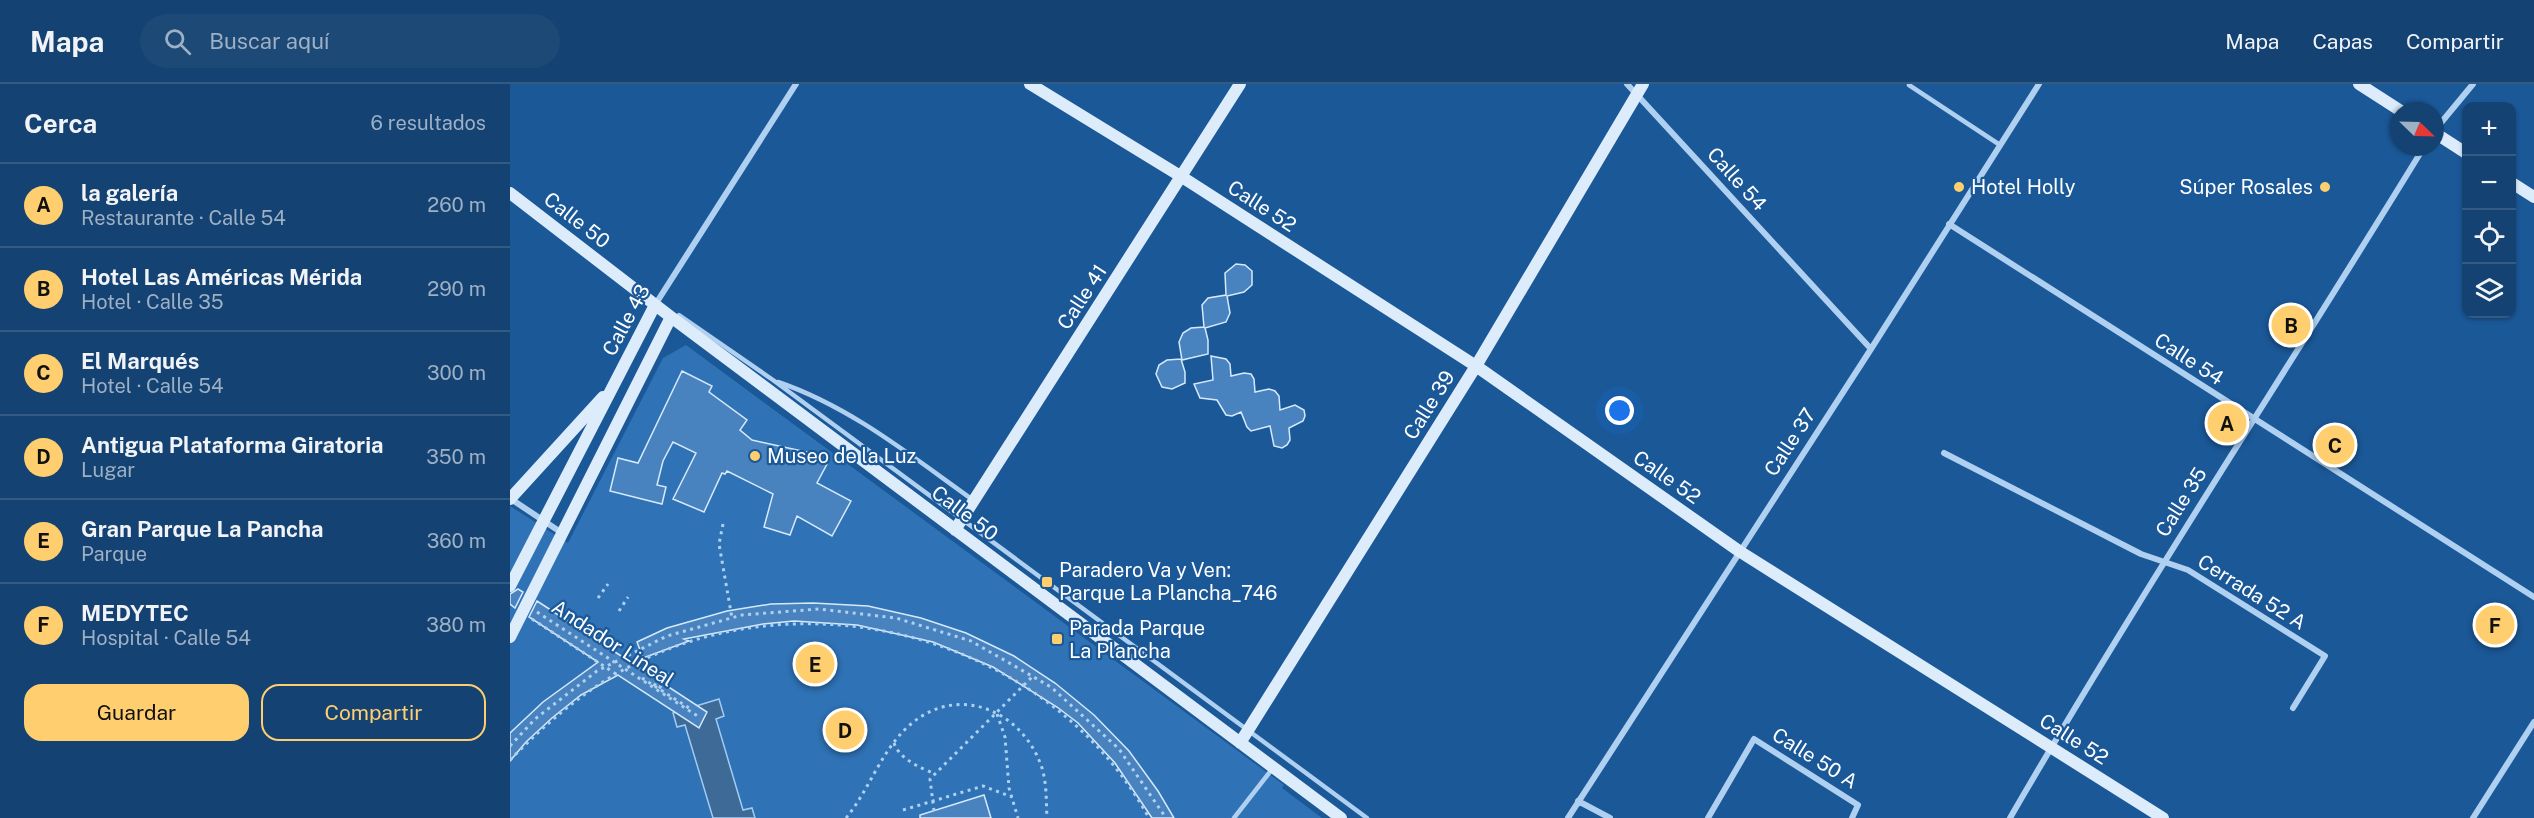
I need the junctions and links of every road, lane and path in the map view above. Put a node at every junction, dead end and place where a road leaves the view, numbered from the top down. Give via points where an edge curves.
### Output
1 (796, 84) edge
2 (1030, 84) edge
3 (1240, 84) edge
4 (1627, 84) edge
5 (2039, 84) edge
6 (2360, 84) edge
7 (2473, 84) edge
8 (1909, 85) edge
9 (1640, 89) edge
10 (2390, 104) edge
11 (2444, 120) edge
12 (2444, 137) edge
13 (2000, 145) junction
14 (2462, 150) edge
15 (2419, 156) edge
16 (1182, 177) junction
17 (2516, 186) edge
18 (510, 193) edge
19 (2534, 198) edge
20 (1949, 224) junction
21 (655, 305) junction
22 (671, 317) junction
23 (1871, 349) junction
24 (1476, 366) junction
25 (773, 380) junction
26 (613, 386) junction
27 (2253, 419) junction
28 (1944, 453) dead end
29 (510, 498) edge
30 (974, 501) junction
31 (544, 520) junction
32 (723, 524) dead end
33 (959, 524) junction
34 (563, 533) junction
35 (1739, 551) junction
36 (2163, 562) junction
37 (608, 584) dead end
38 (510, 586) edge
39 (628, 597) dead end
40 (2534, 597) edge
41 (598, 598) dead end
42 (530, 607) dead end
43 (537, 610) dead end
44 (618, 611) dead end
45 (732, 618) junction
46 (532, 619) dead end
47 (510, 637) edge
48 (616, 661) junction
49 (606, 667) junction
50 (627, 668) junction
51 (616, 674) junction
52 (1033, 676) junction
53 (654, 686) junction
54 (1023, 686) junction
55 (658, 691) junction
56 (2293, 708) dead end
57 (997, 713) junction
58 (2534, 722) edge
59 (1248, 730) junction
60 (894, 743) junction
61 (1240, 743) junction
62 (510, 746) edge
63 (2051, 747) junction
64 (510, 760) edge
65 (1273, 767) junction
66 (935, 774) junction
67 (1012, 797) junction
68 (933, 801) junction
69 (1578, 801) junction
70 (903, 810) dead end
71 (934, 811) dead end
72 (846, 818) edge
73 (1018, 818) edge
74 (1047, 818) edge
75 (1149, 818) edge
76 (1166, 818) edge
77 (1234, 818) edge
78 (1341, 818) edge
79 (1367, 818) edge
80 (1568, 818) edge
81 (1610, 818) edge
82 (1708, 818) edge
83 (1852, 818) edge
84 (2010, 818) edge
85 (2163, 818) edge
86 (2472, 818) edge

1 - 21 street, Calle 43
2 - 16 main road, Calle 52
3 - 16 main road, Calle 41
4 - 9 street, Calle 54
5 - 13 street, Calle 37
6 - 10 main road
7 - 11 street
8 - 13 lane
9 - 23 street, Calle 54
9 - 24 main road, Calle 39
12 - 14 main road
13 - 20 street, Calle 37
15 - 27 street, Calle 35
16 - 24 main road, Calle 52
16 - 30 main road, Calle 41
17 - 19 main road
18 - 21 main road, Calle 50
20 - 23 street, Calle 37
20 - 27 street, Calle 54
21 - 22 main road, Calle 50
21 - 25 lane via 673,311
21 - 26 main road, Calle 43
22 - 33 main road, Calle 50
22 - 34 main road, Calle 43
23 - 35 street, Calle 37
24 - 35 main road, Calle 52
24 - 59 main road, Calle 39
25 - 30 lane via 809,392 839,408
25 - 33 lane
26 - 29 main road
26 - 31 main road, Calle 43
27 - 36 street, Calle 35
27 - 40 street, Calle 54
28 - 36 street, Cerrada 52 A
29 - 31 street
30 - 33 main road, Calle 41
31 - 34 street
31 - 38 main road, Calle 43
32 - 45 path via 719,544
33 - 59 lane
33 - 61 main road, Calle 50
34 - 47 main road, Calle 43
35 - 63 main road, Calle 52
35 - 69 street, Calle 37
36 - 56 street, Cerrada 52 A via 2188,570 2325,656
36 - 63 street, Calle 35
37 - 41 path
39 - 44 path
42 - 55 path, Andador Lineal
43 - 48 path
45 - 48 path via 666,636
45 - 52 path via 819,609 896,618 971,641
46 - 49 path
48 - 49 path
48 - 50 path
49 - 51 path
49 - 62 path via 535,718
50 - 51 path
50 - 53 path
50 - 54 path via 681,644 722,633 756,626 826,623 896,632 929,641 994,668
51 - 64 path via 565,707
52 - 54 path
52 - 76 path via 1051,687 1119,749
53 - 55 path via 662,671 668,674
53 - 55 path, Andador Lineal via 700,717
54 - 57 path
54 - 75 path via 1079,729 1103,754
57 - 60 path via 968,704 934,708 911,723
57 - 66 path
57 - 67 path via 1005,737
57 - 74 path via 1018,730 1041,766
58 - 86 street
59 - 61 main road, Calle 39
59 - 79 lane
60 - 66 path via 896,750 919,768
60 - 72 path
61 - 65 main road, Calle 50
63 - 84 street, Calle 35
63 - 85 main road, Calle 52
65 - 77 lane
65 - 78 main road, Calle 50
66 - 68 path via 930,779
67 - 68 path via 983,786
67 - 73 path
68 - 70 path
68 - 71 path
69 - 80 street, Calle 37
69 - 81 street
82 - 83 street, Calle 50 A via 1754,739 1858,805

